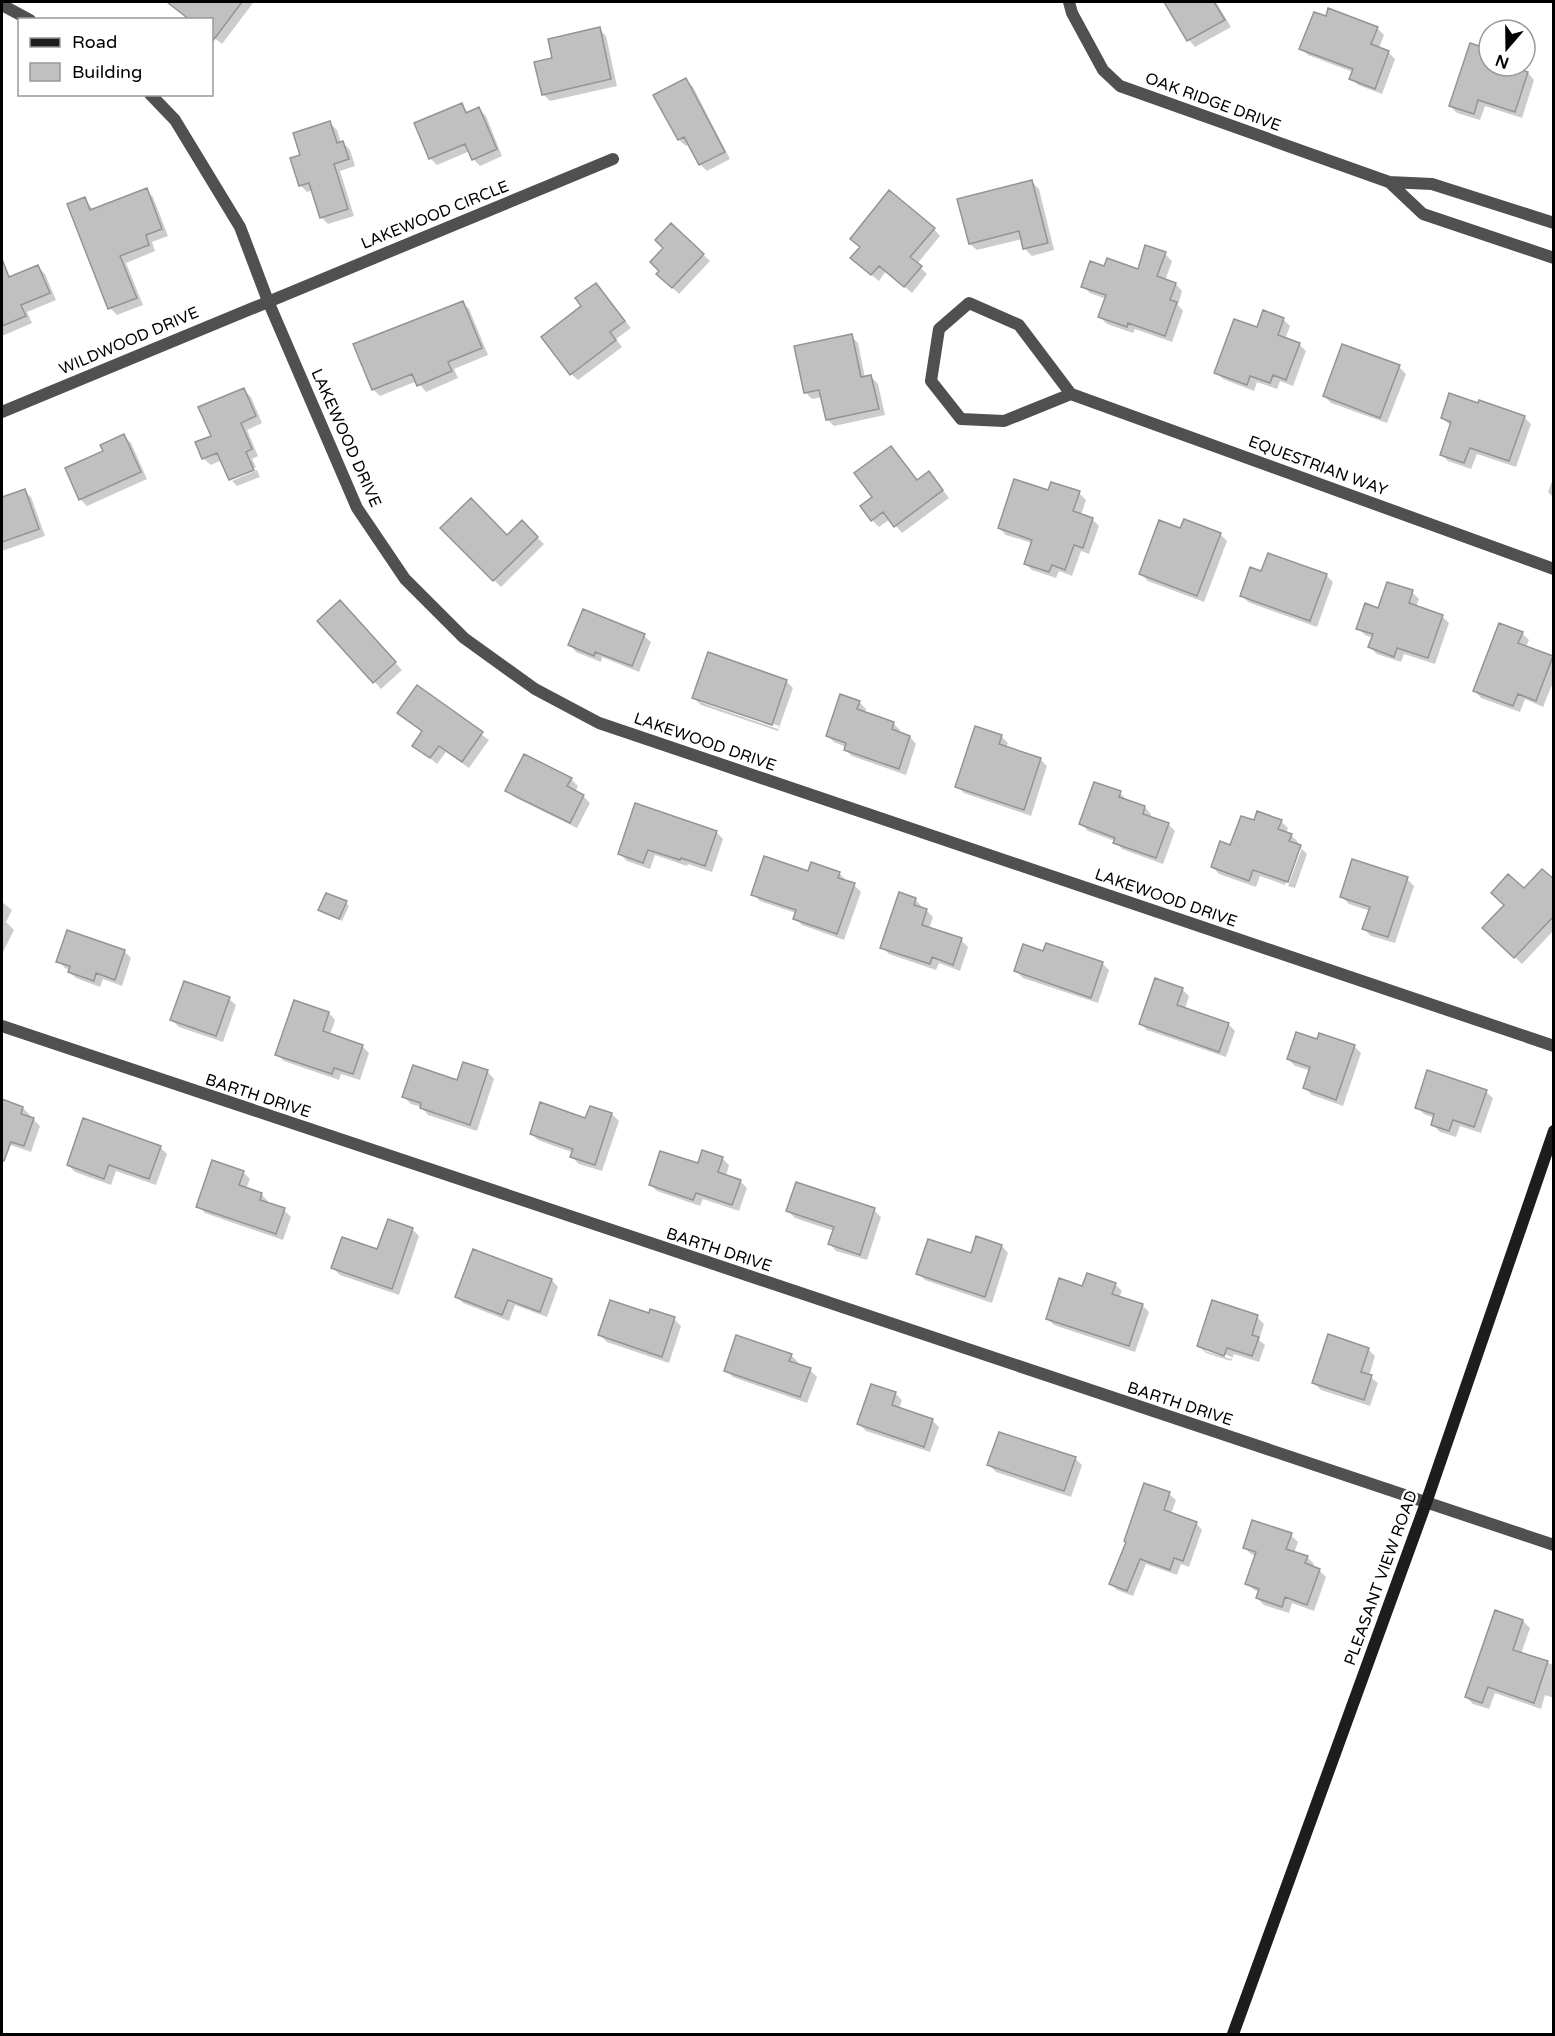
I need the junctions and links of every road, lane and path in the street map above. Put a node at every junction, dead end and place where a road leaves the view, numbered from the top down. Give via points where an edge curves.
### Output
1 (1069, 2) edge
2 (2, 5) edge
3 (26, 18) edge
4 (152, 96) edge
5 (614, 159) dead end
6 (1389, 183) junction
7 (1554, 223) edge
8 (1554, 258) edge
9 (268, 301) junction
10 (1071, 394) junction
11 (2, 412) edge
12 (1554, 569) edge
13 (2, 1026) edge
14 (1554, 1046) edge
15 (1554, 1131) edge
16 (1426, 1503) junction
17 (1554, 1545) edge
18 (1233, 2034) edge

1 - 6 street, OAK RIDGE DRIVE via 1103,70 1120,86
2 - 3 street
4 - 9 street, LAKEWOOD DRIVE via 175,120 240,227
5 - 9 street, LAKEWOOD CIRCLE
6 - 7 street, OAK RIDGE DRIVE via 1432,184
6 - 8 street, OAK RIDGE DRIVE via 1423,214
9 - 11 street, WILDWOOD DRIVE
9 - 14 street, LAKEWOOD DRIVE via 357,508 405,579 464,638 535,688 599,723
10 - 10 street via 1019,325 969,303 939,329 931,381 961,418 1004,421
10 - 12 street, EQUESTRIAN WAY
13 - 16 street, BARTH DRIVE
15 - 16 main road, PLEASANT VIEW ROAD
16 - 17 street, BARTH DRIVE
16 - 18 main road, PLEASANT VIEW ROAD

